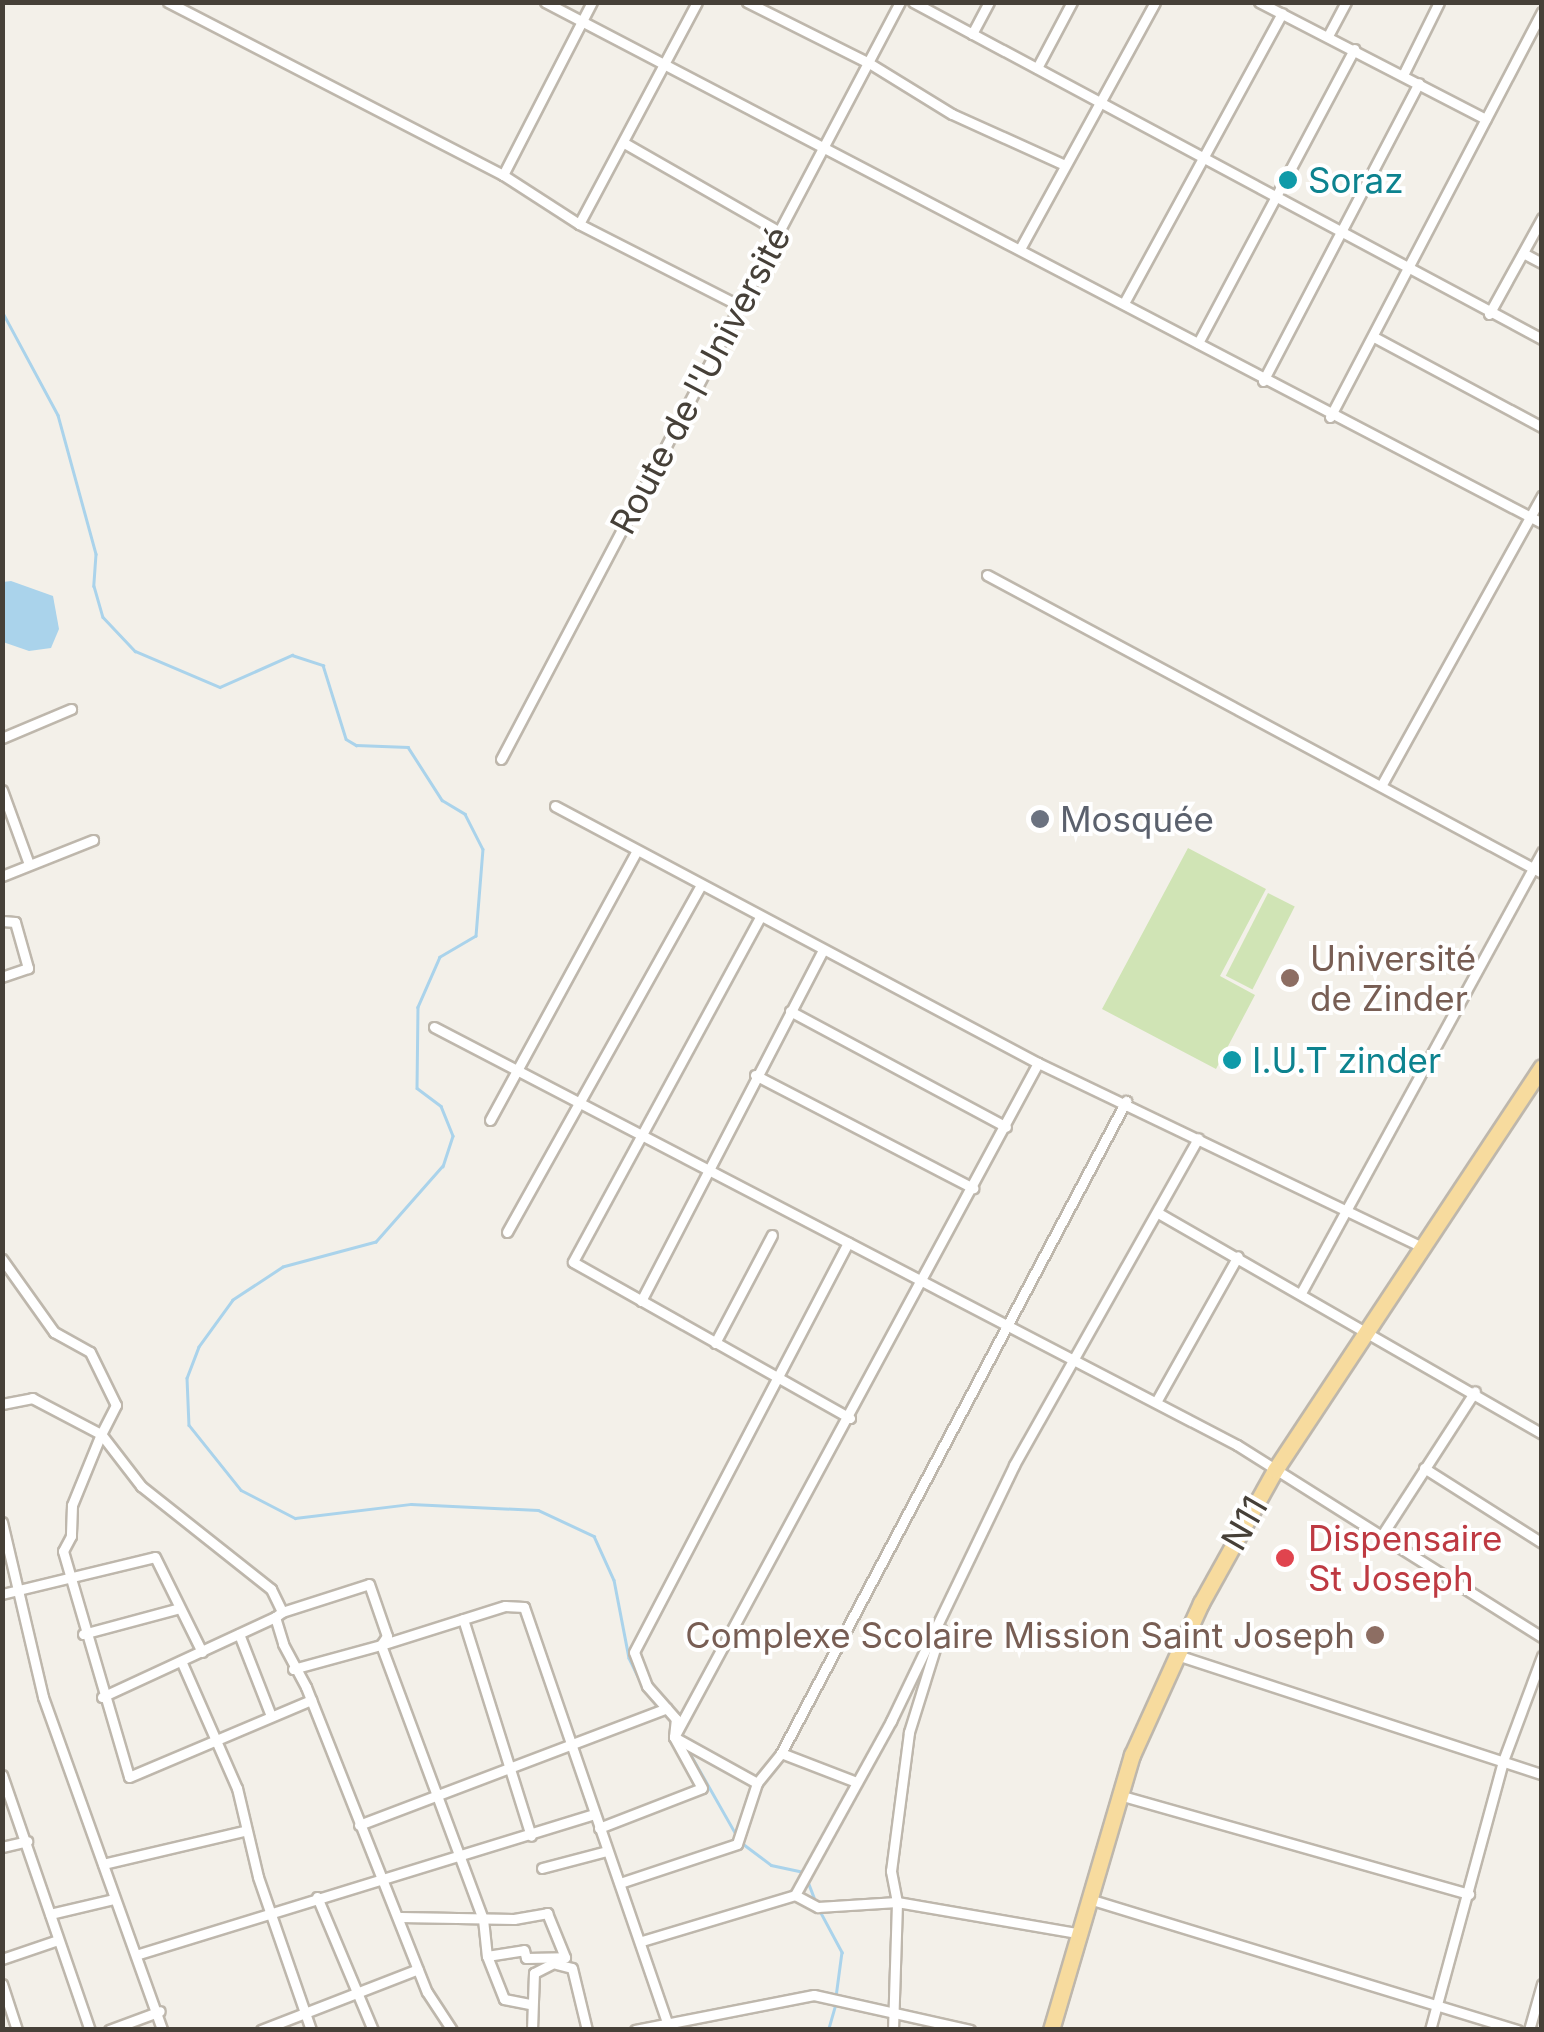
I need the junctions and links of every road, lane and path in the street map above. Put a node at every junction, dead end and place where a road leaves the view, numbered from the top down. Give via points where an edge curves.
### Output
1 (168, 2) edge
2 (546, 2) edge
3 (592, 2) edge
4 (697, 2) edge
5 (747, 2) edge
6 (900, 2) edge
7 (913, 2) edge
8 (990, 2) edge
9 (1072, 2) edge
10 (1155, 2) edge
11 (1346, 2) edge
12 (1439, 2) edge
13 (1260, 3) edge
14 (1542, 12) edge
15 (1282, 14) junction
16 (581, 22) junction
17 (972, 34) junction
18 (1329, 34) junction
19 (1354, 49) junction
20 (868, 63) junction
21 (664, 68) junction
22 (1037, 68) junction
23 (1403, 75) junction
24 (1418, 83) junction
25 (1100, 102) junction
26 (1486, 118) junction
27 (626, 144) junction
28 (824, 145) junction
29 (1204, 159) junction
30 (1066, 165) junction
31 (503, 174) junction
32 (1276, 199) junction
33 (1542, 218) edge
34 (579, 224) junction
35 (778, 231) junction
36 (1340, 231) junction
37 (1021, 247) junction
38 (1523, 253) junction
39 (1542, 263) edge
40 (1410, 270) junction
41 (1124, 303) junction
42 (738, 306) junction
43 (1489, 314) junction
44 (1374, 337) junction
45 (1542, 339) edge
46 (1198, 343) junction
47 (1263, 381) junction
48 (1330, 417) junction
49 (1542, 427) edge
50 (1542, 496) edge
51 (1530, 517) junction
52 (1542, 523) edge
53 (987, 575) dead end
54 (71, 709) dead end
55 (2, 738) edge
56 (501, 759) dead end
57 (1381, 786) junction
58 (2, 790) edge
59 (555, 806) dead end
60 (93, 840) dead end
61 (636, 852) junction
62 (1542, 852) edge
63 (29, 864) junction
64 (1537, 871) edge
65 (2, 876) edge
66 (700, 886) junction
67 (759, 919) junction
68 (2, 920) edge
69 (823, 950) junction
70 (2, 977) edge
71 (790, 1012) junction
72 (434, 1027) dead end
73 (1038, 1062) junction
74 (1542, 1067) edge
75 (517, 1068) junction
76 (755, 1075) junction
77 (1126, 1101) junction
78 (576, 1105) junction
79 (490, 1120) dead end
80 (1006, 1126) junction
81 (640, 1138) junction
82 (1198, 1138) junction
83 (706, 1169) junction
84 (973, 1188) junction
85 (1348, 1209) junction
86 (1160, 1214) junction
87 (507, 1232) dead end
88 (772, 1235) dead end
89 (848, 1243) junction
90 (1422, 1248) junction
91 (1238, 1256) junction
92 (2, 1259) edge
93 (922, 1279) junction
94 (1301, 1293) junction
95 (641, 1301) junction
96 (1004, 1322) junction
97 (1368, 1329) junction
98 (716, 1343) junction
99 (1073, 1361) junction
100 (776, 1377) junction
101 (1475, 1390) junction
102 (1156, 1402) junction
103 (2, 1404) edge
104 (850, 1418) junction
105 (101, 1434) junction
106 (1542, 1434) edge
107 (1424, 1468) junction
108 (1275, 1470) junction
109 (2, 1522) edge
110 (1382, 1536) junction
111 (1542, 1543) edge
112 (68, 1576) junction
113 (18, 1589) junction
114 (2, 1594) edge
115 (950, 1599) junction
116 (176, 1609) junction
117 (278, 1614) junction
118 (463, 1619) junction
119 (83, 1634) junction
120 (239, 1634) junction
121 (1542, 1636) edge
122 (381, 1645) junction
123 (202, 1652) junction
124 (1174, 1655) junction
125 (1542, 1656) edge
126 (182, 1663) junction
127 (293, 1669) junction
128 (102, 1697) junction
129 (311, 1700) junction
130 (667, 1708) junction
131 (271, 1716) junction
132 (674, 1737) junction
133 (212, 1742) junction
134 (571, 1745) junction
135 (781, 1753) junction
136 (1503, 1762) junction
137 (511, 1765) junction
138 (1542, 1774) edge
139 (2, 1775) edge
140 (856, 1782) junction
141 (757, 1783) junction
142 (434, 1794) junction
143 (1120, 1795) junction
144 (593, 1814) junction
145 (359, 1825) junction
146 (599, 1828) junction
147 (244, 1831) junction
148 (532, 1836) junction
149 (27, 1841) junction
150 (2, 1846) edge
151 (607, 1851) junction
152 (458, 1856) junction
153 (103, 1864) junction
154 (542, 1868) dead end
155 (378, 1876) junction
156 (623, 1882) junction
157 (1469, 1894) junction
158 (795, 1895) junction
159 (318, 1896) junction
160 (1086, 1898) junction
161 (114, 1899) junction
162 (896, 1902) junction
163 (271, 1912) junction
164 (50, 1914) junction
165 (400, 1917) junction
166 (483, 1919) junction
167 (1077, 1933) junction
168 (58, 1940) junction
169 (642, 1942) junction
170 (139, 1954) junction
171 (487, 1956) junction
172 (565, 1957) junction
173 (2, 1959) edge
174 (552, 1964) junction
175 (418, 1969) junction
176 (2, 1984) edge
177 (1542, 1984) edge
178 (355, 1992) junction
179 (530, 2004) junction
180 (1437, 2005) junction
181 (160, 2011) junction
182 (898, 2012) junction
183 (307, 2014) junction
184 (669, 2026) edge
185 (447, 2029) edge
186 (17, 2030) edge
187 (90, 2030) edge
188 (109, 2030) edge
189 (162, 2030) edge
190 (261, 2030) edge
191 (312, 2030) edge
192 (373, 2030) edge
193 (532, 2030) edge
194 (587, 2030) edge
195 (634, 2030) edge
196 (893, 2030) edge
197 (970, 2030) edge
198 (1051, 2030) edge
199 (1430, 2030) edge
200 (1517, 2030) edge
201 (1530, 2030) edge

1 - 31 street
2 - 16 street
3 - 16 street
4 - 21 street
5 - 20 street
6 - 20 street, Route de l'Université
7 - 17 street
8 - 17 street
9 - 22 street
10 - 25 street
11 - 18 street
12 - 23 street
13 - 15 street
14 - 26 street
15 - 18 street
15 - 29 street
16 - 21 street
16 - 31 street
17 - 22 street
18 - 19 street
19 - 23 street
19 - 32 street
20 - 28 street, Route de l'Université
20 - 30 street via 952,114
21 - 27 street
21 - 28 street
22 - 25 street
23 - 24 street
24 - 26 street
24 - 36 street
25 - 29 street
25 - 30 street
26 - 40 street
27 - 34 street
27 - 35 street
28 - 35 street, Route de l'Université
28 - 37 street
29 - 32 street
29 - 41 street
30 - 37 street
31 - 34 street
32 - 36 street
32 - 46 street
33 - 38 street
34 - 42 street
35 - 42 street, Route de l'Université
36 - 40 street
36 - 47 street
37 - 41 street
38 - 39 street
38 - 43 street
40 - 43 street
40 - 44 street
41 - 46 street
42 - 56 street, Route de l'Université
43 - 45 street
44 - 48 street
44 - 49 street
46 - 47 street
47 - 48 street
48 - 51 street
50 - 51 street
51 - 52 street
51 - 57 street
53 - 57 street
54 - 55 street
57 - 64 street
58 - 63 street
59 - 61 street
60 - 63 street
61 - 66 street
61 - 75 street
62 - 64 street
63 - 65 street
64 - 85 street
66 - 67 street
66 - 78 street
67 - 69 street
67 - 81 street
68 - 70 street via 15,922 28,968
69 - 71 street
69 - 73 street
71 - 76 street
71 - 80 street
72 - 75 street
73 - 77 street
73 - 80 street
74 - 90 main road, N11
75 - 78 street
75 - 79 street
76 - 83 street
76 - 84 street
77 - 82 street
77 - 96 street
78 - 81 street
78 - 87 street
80 - 84 street
81 - 83 street
81 - 95 street via 572,1262
82 - 85 street
82 - 86 street
83 - 89 street
83 - 95 street
84 - 93 street
85 - 90 street
85 - 94 street
86 - 91 street
86 - 99 street
88 - 98 street
89 - 93 street
89 - 100 street
90 - 97 main road, N11
91 - 94 street
91 - 102 street
92 - 105 street via 54,1332 90,1352 116,1405
93 - 96 street
93 - 104 street
94 - 97 street
95 - 98 street
96 - 99 street
96 - 135 street
97 - 101 street
97 - 108 main road, N11
98 - 100 street
99 - 102 street
99 - 115 street
100 - 104 street
100 - 130 street via 634,1652 647,1686
101 - 106 street
101 - 107 street
102 - 108 street
103 - 105 street via 32,1398
104 - 132 street
105 - 112 street via 72,1505 63,1551
105 - 117 street via 140,1486 271,1590
107 - 110 street
107 - 111 street
108 - 110 street
108 - 124 main road, N11
109 - 113 street
110 - 121 street
112 - 113 street
112 - 116 street via 154,1557
112 - 119 street
113 - 114 street
113 - 153 street via 43,1697
115 - 140 street
115 - 162 street via 908,1732 891,1871
116 - 119 street
116 - 123 street
117 - 120 street
117 - 122 street via 370,1584 387,1636
117 - 127 street
118 - 122 street
118 - 134 street via 524,1607
118 - 137 street
119 - 128 street
120 - 123 street
120 - 131 street
122 - 127 street
122 - 142 street
123 - 126 street
124 - 136 street
124 - 143 main road, N11
125 - 136 street
126 - 128 street
126 - 133 street
127 - 129 street
128 - 133 street via 130,1777
129 - 131 street
129 - 145 street
130 - 132 street via 676,1719
130 - 134 street
131 - 133 street
132 - 141 street
132 - 146 street via 702,1788
133 - 147 street via 237,1788
134 - 137 street
134 - 144 street
135 - 140 street
135 - 141 street
136 - 138 street
136 - 157 street
137 - 142 street
137 - 148 street
139 - 149 street
140 - 158 street
141 - 156 street via 739,1839 728,1850
142 - 145 street
142 - 152 street
143 - 157 street
143 - 160 main road, N11
144 - 146 street
144 - 148 street
145 - 155 street
146 - 151 street
147 - 153 street
147 - 163 street
148 - 152 street
149 - 150 street
149 - 164 street
151 - 154 street
151 - 156 street
152 - 155 street
152 - 166 street
153 - 161 street
155 - 159 street
155 - 165 street
156 - 169 street
157 - 180 street
158 - 162 street via 818,1906
158 - 169 street
159 - 163 street
159 - 178 street
160 - 167 main road, N11
160 - 180 street
161 - 164 street
161 - 170 street
162 - 167 street
162 - 182 street
163 - 170 street
163 - 183 street
164 - 168 street
165 - 166 street
165 - 175 street
166 - 171 street
166 - 172 street via 547,1913
167 - 198 main road, N11
168 - 173 street
168 - 187 street
169 - 184 street
170 - 181 street
171 - 172 street via 524,1950 526,1958
171 - 179 street via 504,1999
172 - 174 street
174 - 179 street via 534,1973
174 - 194 street via 572,1968
175 - 178 street
175 - 185 street
176 - 186 street
177 - 201 street
178 - 183 street
178 - 192 street
179 - 193 street
180 - 199 street
180 - 200 street
181 - 188 street
181 - 189 street
182 - 184 street via 814,1995
182 - 196 street
182 - 197 street
183 - 190 street
183 - 191 street
184 - 195 street

